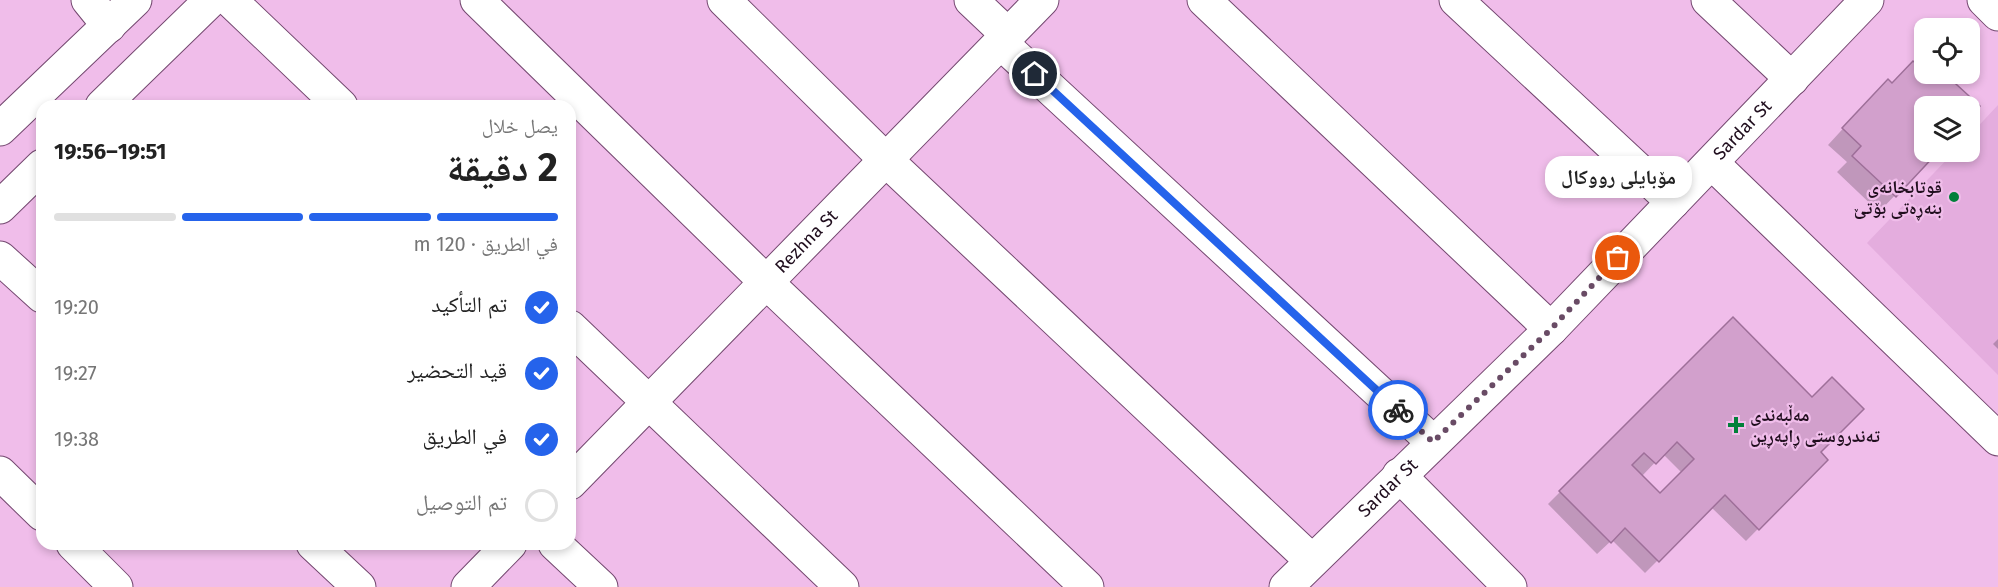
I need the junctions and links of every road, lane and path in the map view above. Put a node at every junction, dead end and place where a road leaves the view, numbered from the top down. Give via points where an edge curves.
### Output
1 (88, 0) edge
2 (135, 0) edge
3 (211, 0) edge
4 (230, 0) edge
5 (477, 0) edge
6 (724, 0) edge
7 (971, 0) edge
8 (1042, 0) edge
9 (1204, 0) edge
10 (1456, 0) edge
11 (1708, 0) edge
12 (1867, 0) edge
13 (1984, 0) edge
14 (1998, 14) edge
15 (109, 26) junction
16 (1004, 39) junction
17 (1792, 79) junction
18 (108, 100) edge
19 (335, 100) edge
20 (0, 129) edge
21 (885, 159) junction
22 (1712, 163) junction
23 (36, 172) edge
24 (1673, 202) junction
25 (0, 207) edge
26 (0, 258) edge
27 (766, 282) junction
28 (36, 291) edge
29 (1551, 329) junction
30 (576, 333) edge
31 (648, 402) junction
32 (1998, 439) edge
33 (1433, 442) junction
34 (0, 473) edge
35 (1399, 475) junction
36 (576, 477) edge
37 (36, 508) edge
38 (79, 550) edge
39 (319, 550) edge
40 (504, 550) edge
41 (561, 550) edge
42 (1312, 561) junction
43 (116, 587) edge
44 (359, 587) edge
45 (468, 587) edge
46 (601, 587) edge
47 (842, 587) edge
48 (1087, 587) edge
49 (1286, 587) edge
50 (1510, 587) edge

1 - 15 street
2 - 15 street
3 - 18 street
4 - 19 street
5 - 27 street
6 - 21 street
7 - 16 street
8 - 16 street, Rezhna St
9 - 29 street
10 - 24 street
11 - 17 street
12 - 17 street, Sardar St
13 - 14 street
15 - 20 street
16 - 21 street, Rezhna St
16 - 33 street
17 - 22 street, Sardar St
21 - 27 street, Rezhna St
21 - 42 street
22 - 24 street, Sardar St
22 - 32 street
23 - 25 street
24 - 29 street, Sardar St
26 - 28 street
27 - 31 street, Rezhna St
27 - 48 street
29 - 33 street, Sardar St
30 - 31 street
31 - 36 street, Rezhna St
31 - 47 street
33 - 35 street, Sardar St
34 - 37 street
35 - 42 street, Sardar St
35 - 50 street
38 - 43 street
39 - 44 street
40 - 45 street
41 - 46 street
42 - 49 street, Sardar St

